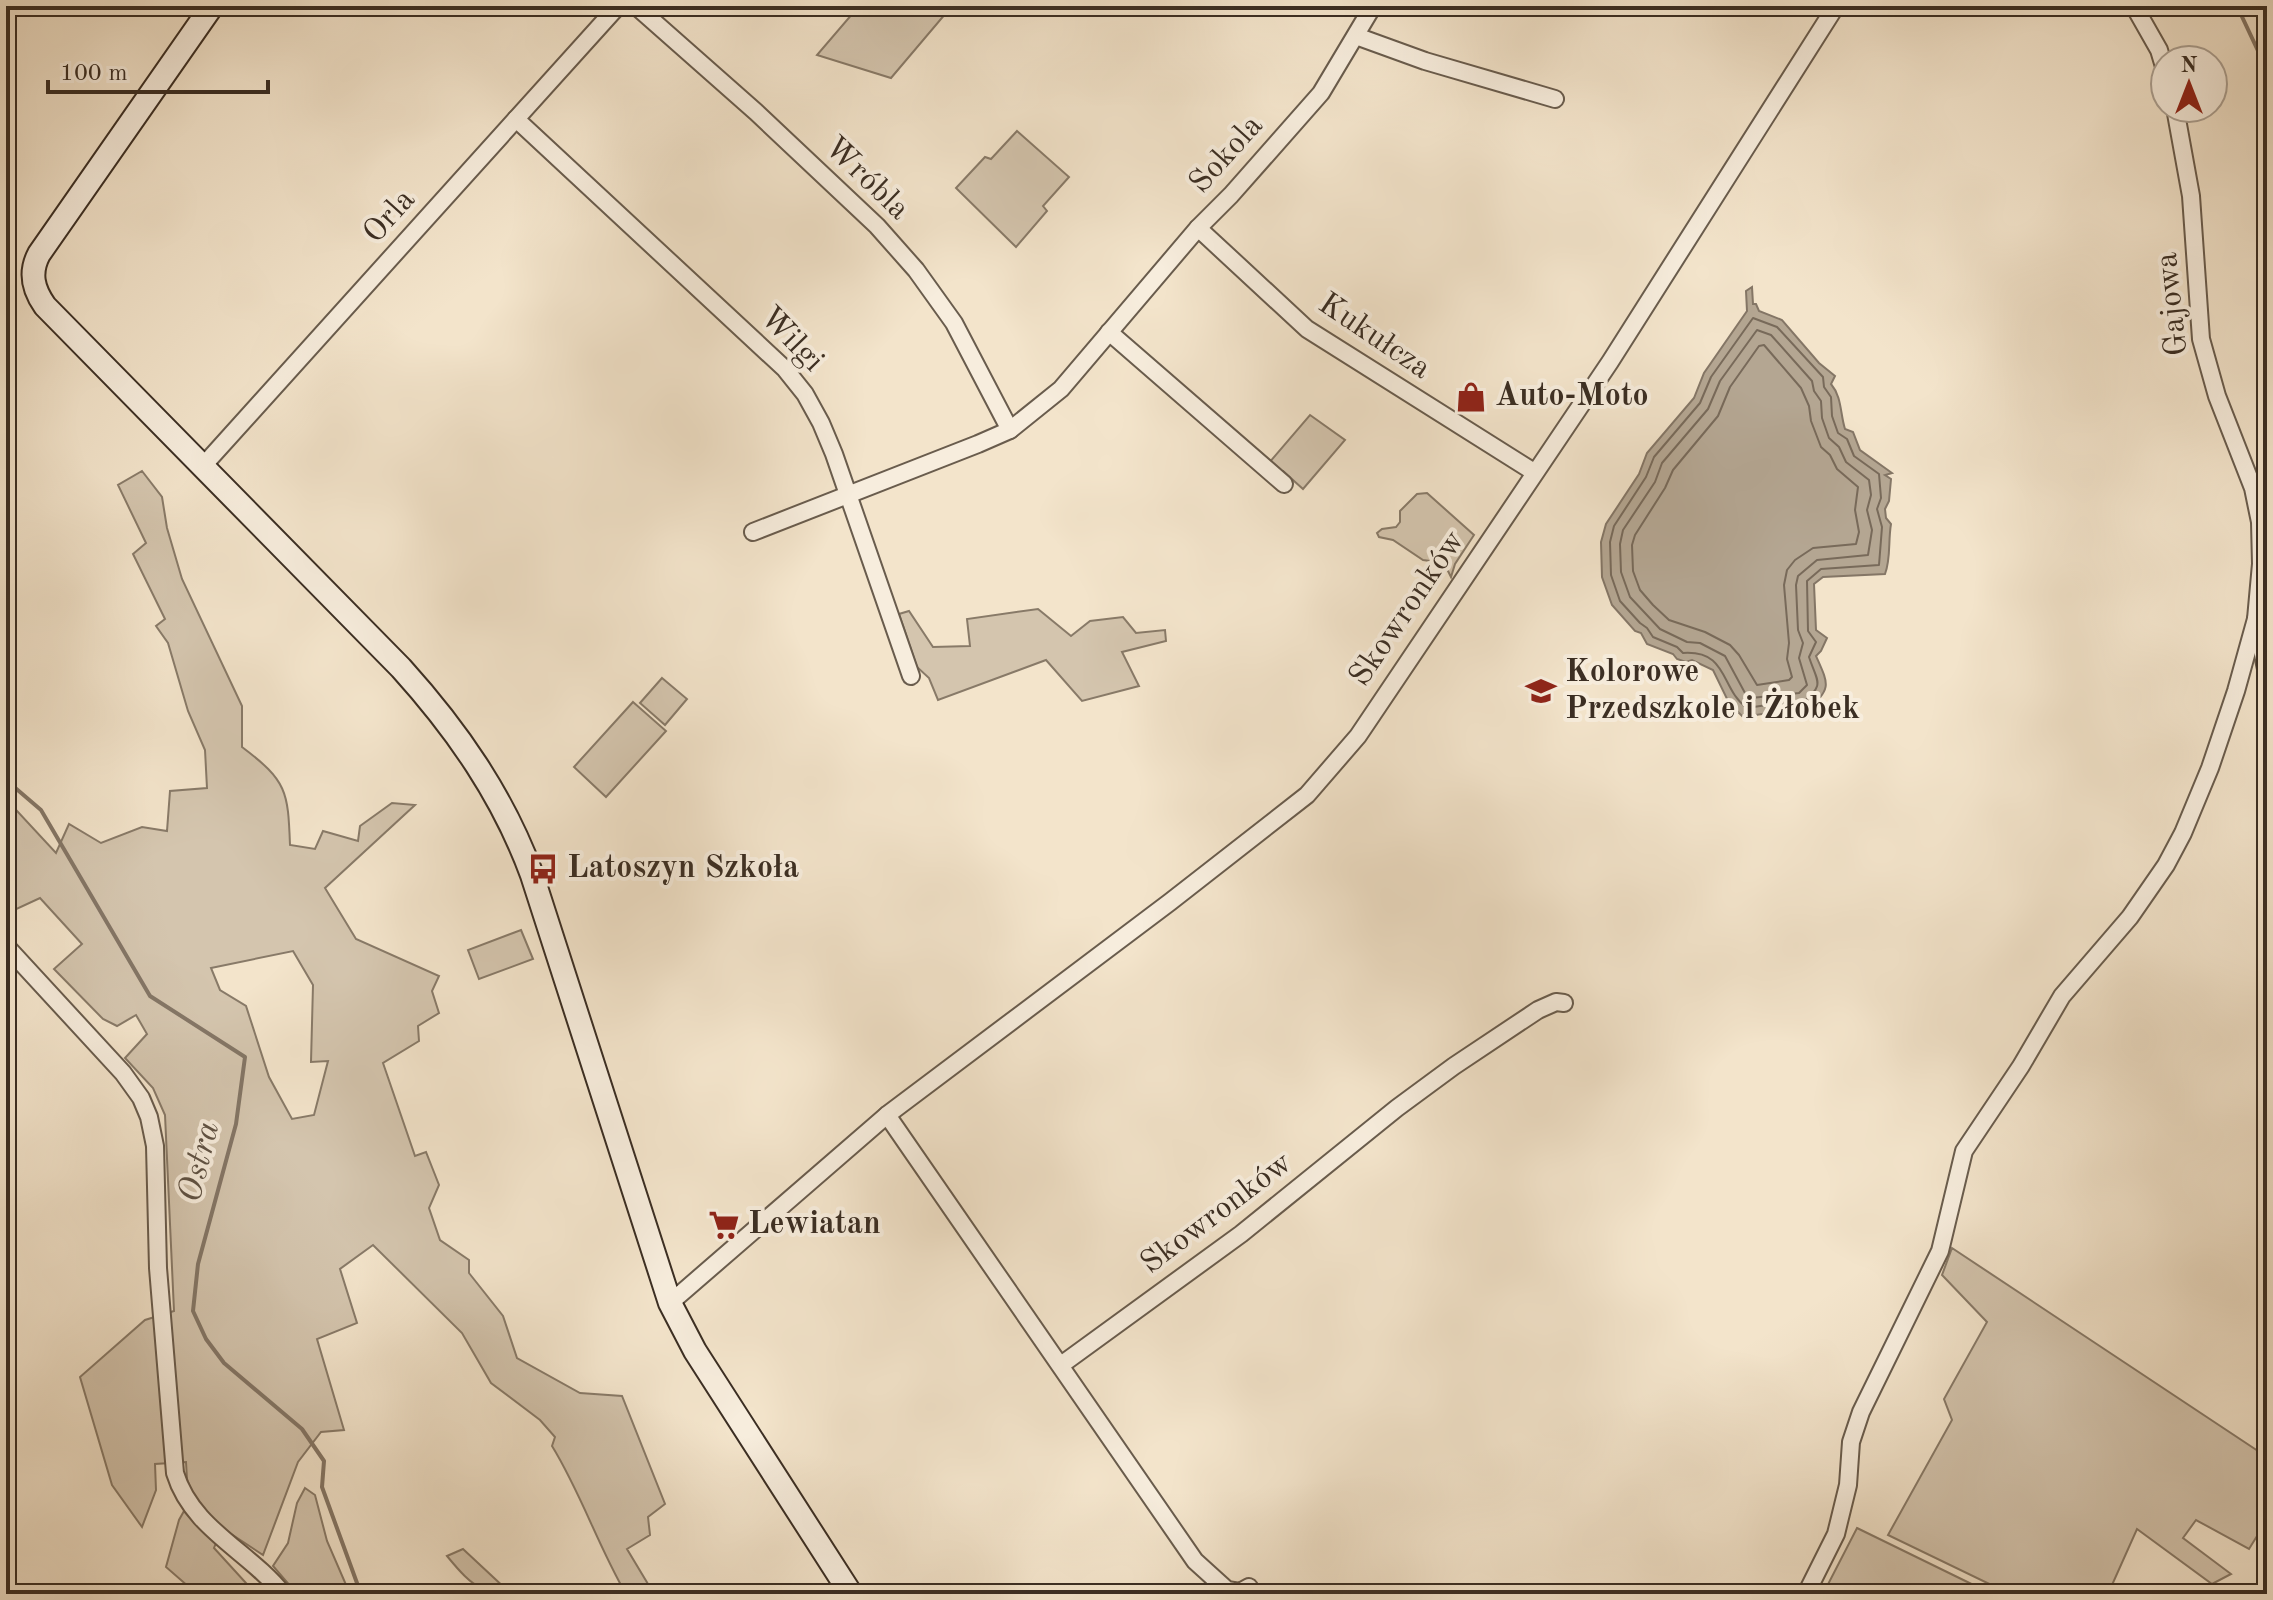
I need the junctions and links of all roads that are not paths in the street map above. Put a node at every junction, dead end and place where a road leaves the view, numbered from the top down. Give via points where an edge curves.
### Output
1 (212, 6) edge
2 (618, 6) edge
3 (636, 6) edge
4 (1373, 6) edge
5 (1836, 6) edge
6 (2134, 6) edge
7 (1356, 36) junction
8 (2156, 44) edge
9 (1555, 99) dead end
10 (516, 119) junction
11 (2178, 124) edge
12 (1198, 228) junction
13 (1109, 332) junction
14 (1010, 430) junction
15 (203, 466) junction
16 (1534, 472) junction
17 (1284, 484) dead end
18 (848, 495) junction
19 (753, 532) dead end
20 (2256, 619) junction
21 (2267, 674) edge
22 (911, 676) dead end
23 (6, 946) edge
24 (1564, 1003) dead end
25 (887, 1115) junction
26 (670, 1303) junction
27 (1061, 1365) junction
28 (1249, 1587) dead end
29 (283, 1594) edge
30 (851, 1594) edge
31 (1806, 1594) edge

1 - 15 street via 39,254 33,271 34,288 45,306
2 - 10 street, Orla
3 - 14 street, Wróbla via 877,226 916,270 954,323
4 - 7 street, Sokola
5 - 16 street, Skowronków
6 - 8 street
7 - 9 street
7 - 12 street, Sokola via 1321,93
10 - 15 street, Orla
10 - 18 street, Wilgi via 785,369 821,423
11 - 20 street, Gajowa via 2191,196 2203,351 2253,488 2262,541
12 - 13 street, Sokola
12 - 16 street, Kukułcza via 1307,329
13 - 14 street, Sokola via 1061,389
13 - 17 street
14 - 18 street, Sokola
15 - 26 street via 431,701 495,794 532,875
16 - 25 street, Skowronków via 1358,736 1307,795
18 - 19 street, Sokola
18 - 22 street, Wilgi
20 - 21 street
20 - 31 street via 2210,768 2166,865 2130,917 2062,996 1964,1151 1940,1251 1861,1412 1836,1534
23 - 29 street via 123,1073 146,1108 155,1146 158,1268 175,1473 197,1516 262,1569
24 - 27 street, Skowronków via 1538,1010 1454,1066 1241,1234
25 - 26 street, Skowronków
25 - 27 street
26 - 30 street via 695,1351
27 - 28 street via 1195,1561 1227,1590

